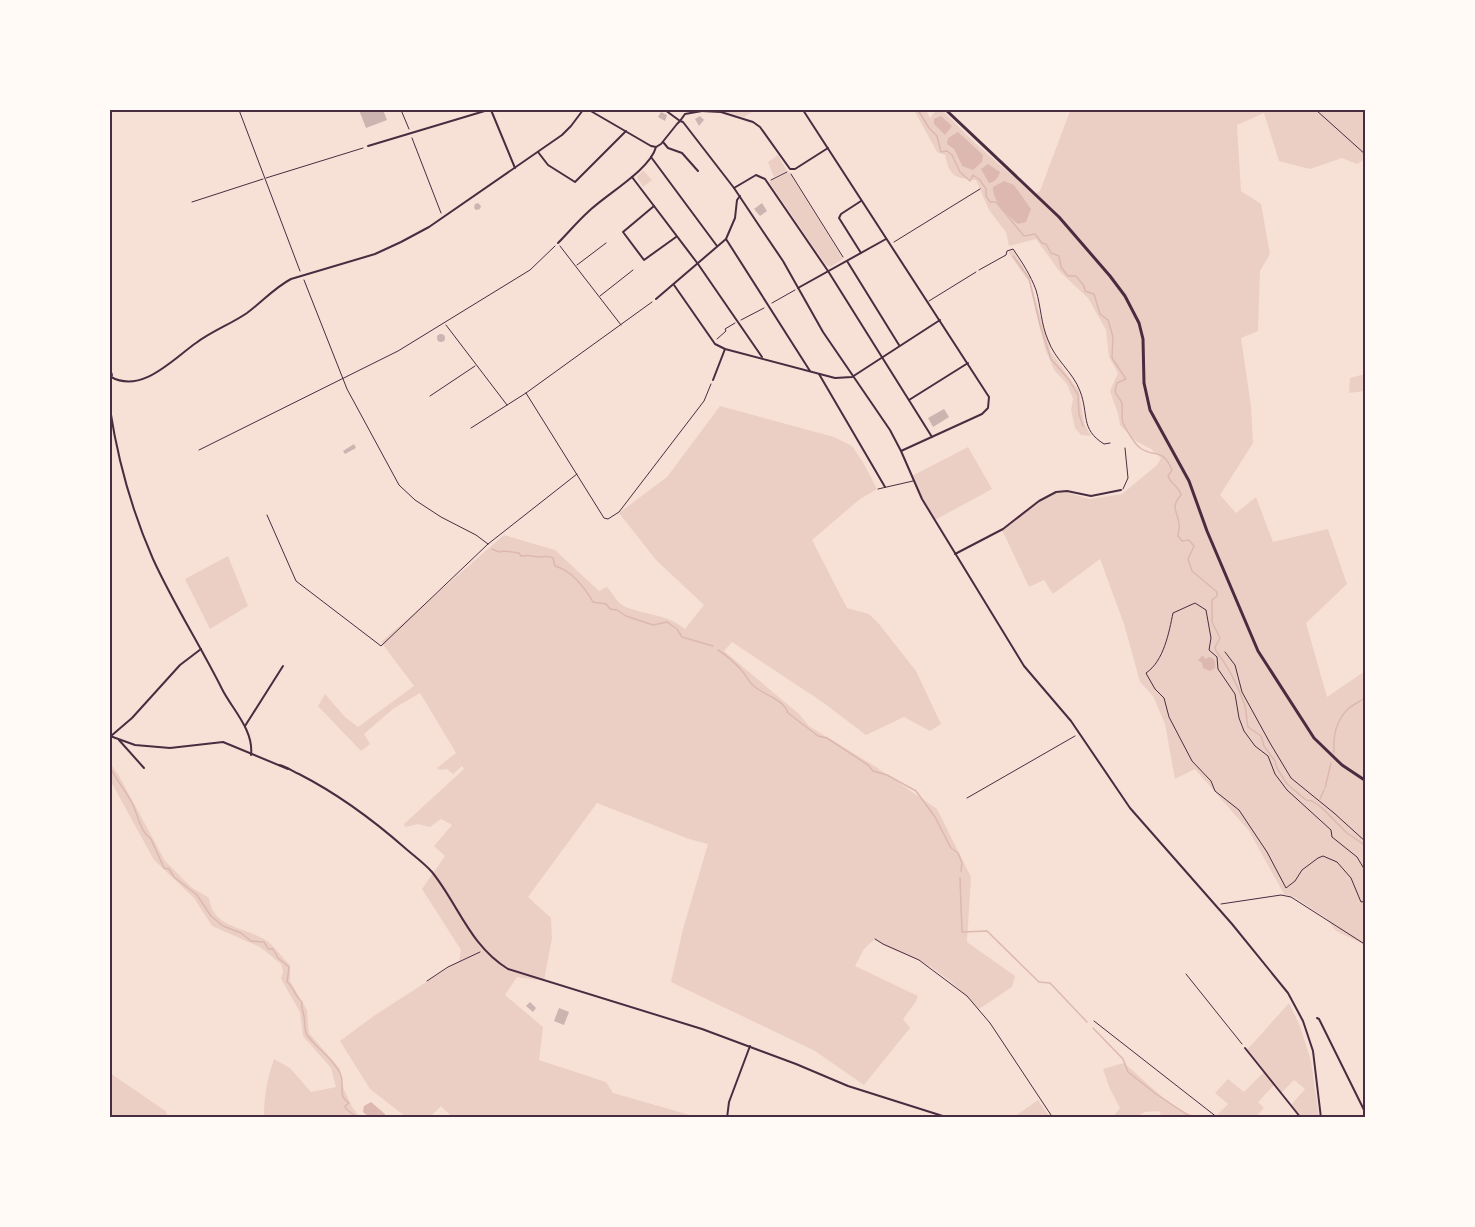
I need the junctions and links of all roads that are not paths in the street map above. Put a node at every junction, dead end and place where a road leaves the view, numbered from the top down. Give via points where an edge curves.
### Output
1 (489, 110) edge
2 (584, 110) edge
3 (589, 110) edge
4 (665, 110) edge
5 (702, 110) edge
6 (803, 110) edge
7 (946, 110) edge
8 (680, 121) junction
9 (626, 131) junction
10 (663, 142) junction
11 (368, 146) road end
12 (656, 147) junction
13 (828, 148) junction
14 (537, 152) junction
15 (651, 157) junction
16 (514, 168) junction
17 (698, 171) dead end
18 (632, 177) junction
19 (734, 188) junction
20 (740, 196) junction
21 (862, 201) junction
22 (654, 206) junction
23 (676, 236) junction
24 (726, 239) junction
25 (886, 239) junction
26 (558, 243) road end
27 (717, 246) junction
28 (861, 253) junction
29 (846, 261) junction
30 (698, 264) junction
31 (828, 271) junction
32 (976, 273) road end
33 (674, 285) junction
34 (797, 288) junction
35 (656, 299) road end
36 (928, 302) junction
37 (940, 320) junction
38 (899, 346) junction
39 (725, 349) junction
40 (884, 358) junction
41 (763, 359) junction
42 (969, 363) junction
43 (110, 369) edge
44 (810, 372) junction
45 (819, 374) junction
46 (852, 377) junction
47 (110, 378) edge
48 (713, 380) road end
49 (909, 400) junction
50 (110, 409) edge
51 (932, 437) junction
52 (1125, 448) dead end
53 (901, 451) junction
54 (913, 481) junction
55 (885, 487) junction
56 (878, 489) dead end
57 (1121, 490) joint
58 (955, 554) junction
59 (201, 649) junction
60 (283, 666) dead end
61 (245, 726) junction
62 (110, 736) edge
63 (119, 740) junction
64 (251, 755) junction
65 (144, 768) dead end
66 (1365, 782) edge
67 (1317, 1018) dead end
68 (750, 1046) junction
69 (1245, 1048) road end
70 (1365, 1114) edge
71 (727, 1118) edge
72 (949, 1118) edge
73 (1301, 1118) edge
74 (1321, 1118) edge

1 - 11 street
1 - 16 street
2 - 14 street via 568,130
3 - 9 street
4 - 8 street
5 - 8 street via 689,112
5 - 13 street via 753,122 790,169
6 - 13 street
7 - 66 main road via 1059,217 1125,297 1143,339 1144,383 1150,410 1189,480 1210,541 1258,651 1314,738
8 - 10 street
8 - 19 street
9 - 12 street
9 - 14 street via 575,182 548,165
10 - 12 street
10 - 17 street via 682,153
12 - 15 street
13 - 21 street
14 - 16 street
15 - 18 street
15 - 27 street
16 - 47 street via 420,232 375,254 279,285 245,314 196,342 162,370 131,381
18 - 22 street
18 - 26 street via 588,211
19 - 20 street
19 - 31 street via 756,175 762,176
20 - 24 street
20 - 34 street
21 - 25 street
21 - 28 street via 839,218
22 - 23 street
22 - 23 street via 623,232 644,260
23 - 30 street
24 - 27 street
24 - 44 street
25 - 28 street
25 - 36 street
27 - 30 street
28 - 29 street
29 - 31 street
29 - 38 street
30 - 33 street
30 - 41 street
31 - 34 street
31 - 40 street
32 - 36 lane
33 - 35 street
33 - 39 street via 714,342
34 - 46 street
36 - 37 street
37 - 38 street
37 - 42 street
38 - 40 street
39 - 41 street
39 - 48 street
40 - 46 street
40 - 49 street
41 - 44 street
42 - 49 street
42 - 51 street via 989,397 988,408
43 - 47 street
44 - 45 street
45 - 46 street
45 - 55 street
46 - 53 street
49 - 51 street
50 - 59 street via 135,513 161,576
51 - 53 street
52 - 57 lane via 1128,478
53 - 54 street
54 - 55 lane
54 - 58 street
55 - 56 lane
57 - 58 street via 1091,496 1056,492 1003,529
58 - 74 street via 1024,666 1058,704 1130,808 1283,986 1313,1051
59 - 61 street
59 - 62 street
60 - 61 street
61 - 64 street
62 - 63 street
63 - 64 street via 170,748 223,742
63 - 65 street
64 - 68 street via 329,789 390,835 441,884 458,914 498,963 518,973
67 - 70 street
68 - 71 street
68 - 72 street via 872,1095
69 - 73 street

